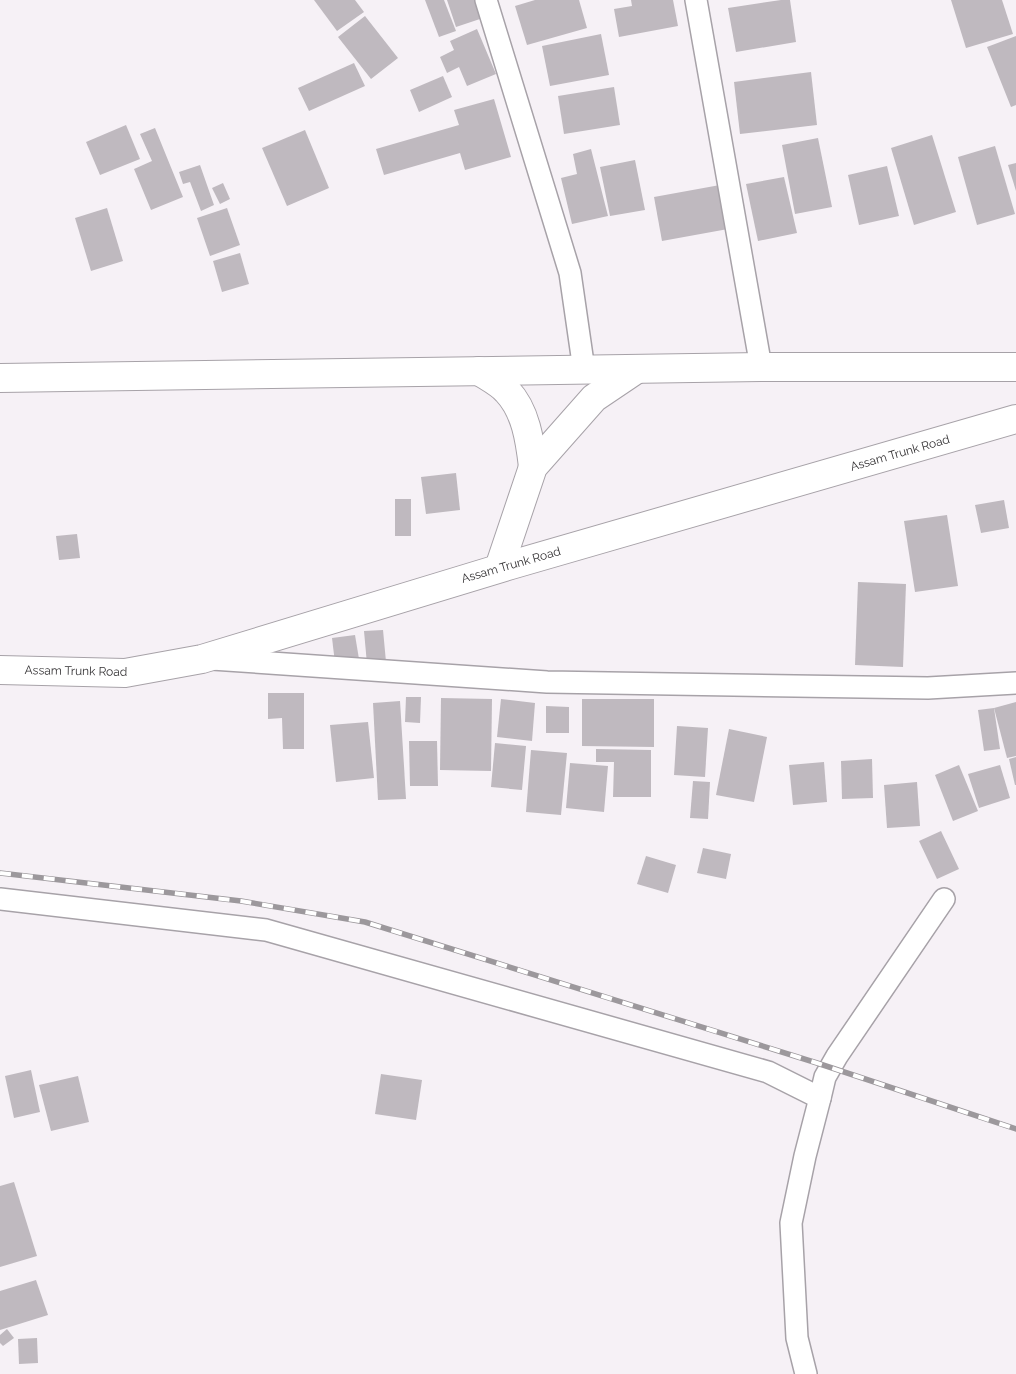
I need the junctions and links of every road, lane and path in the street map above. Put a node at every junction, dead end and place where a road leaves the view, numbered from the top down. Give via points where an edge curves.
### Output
1 (486, 0) edge
2 (696, 0) edge
3 (761, 367) junction
4 (1016, 367) edge
5 (637, 369) junction
6 (584, 370) junction
7 (479, 371) junction
8 (0, 378) edge
9 (1016, 419) edge
10 (533, 467) junction
11 (499, 568) junction
12 (202, 659) junction
13 (0, 670) edge
14 (1016, 683) edge
15 (0, 898) edge
16 (944, 899) dead end
17 (820, 1098) junction
18 (806, 1374) edge

1 - 6 street via 570,273
2 - 3 street
3 - 4 main road
3 - 5 main road
5 - 6 main road
5 - 10 main road via 594,398
6 - 7 main road
7 - 8 main road
7 - 10 main road via 507,391 522,414
9 - 11 main road, Assam Trunk Road
10 - 11 main road
11 - 12 main road, Assam Trunk Road
12 - 13 main road, Assam Trunk Road via 125,673
12 - 14 street via 548,682 928,688
15 - 17 street via 266,930 768,1072
16 - 17 street via 837,1056
17 - 18 street via 792,1223 797,1338

